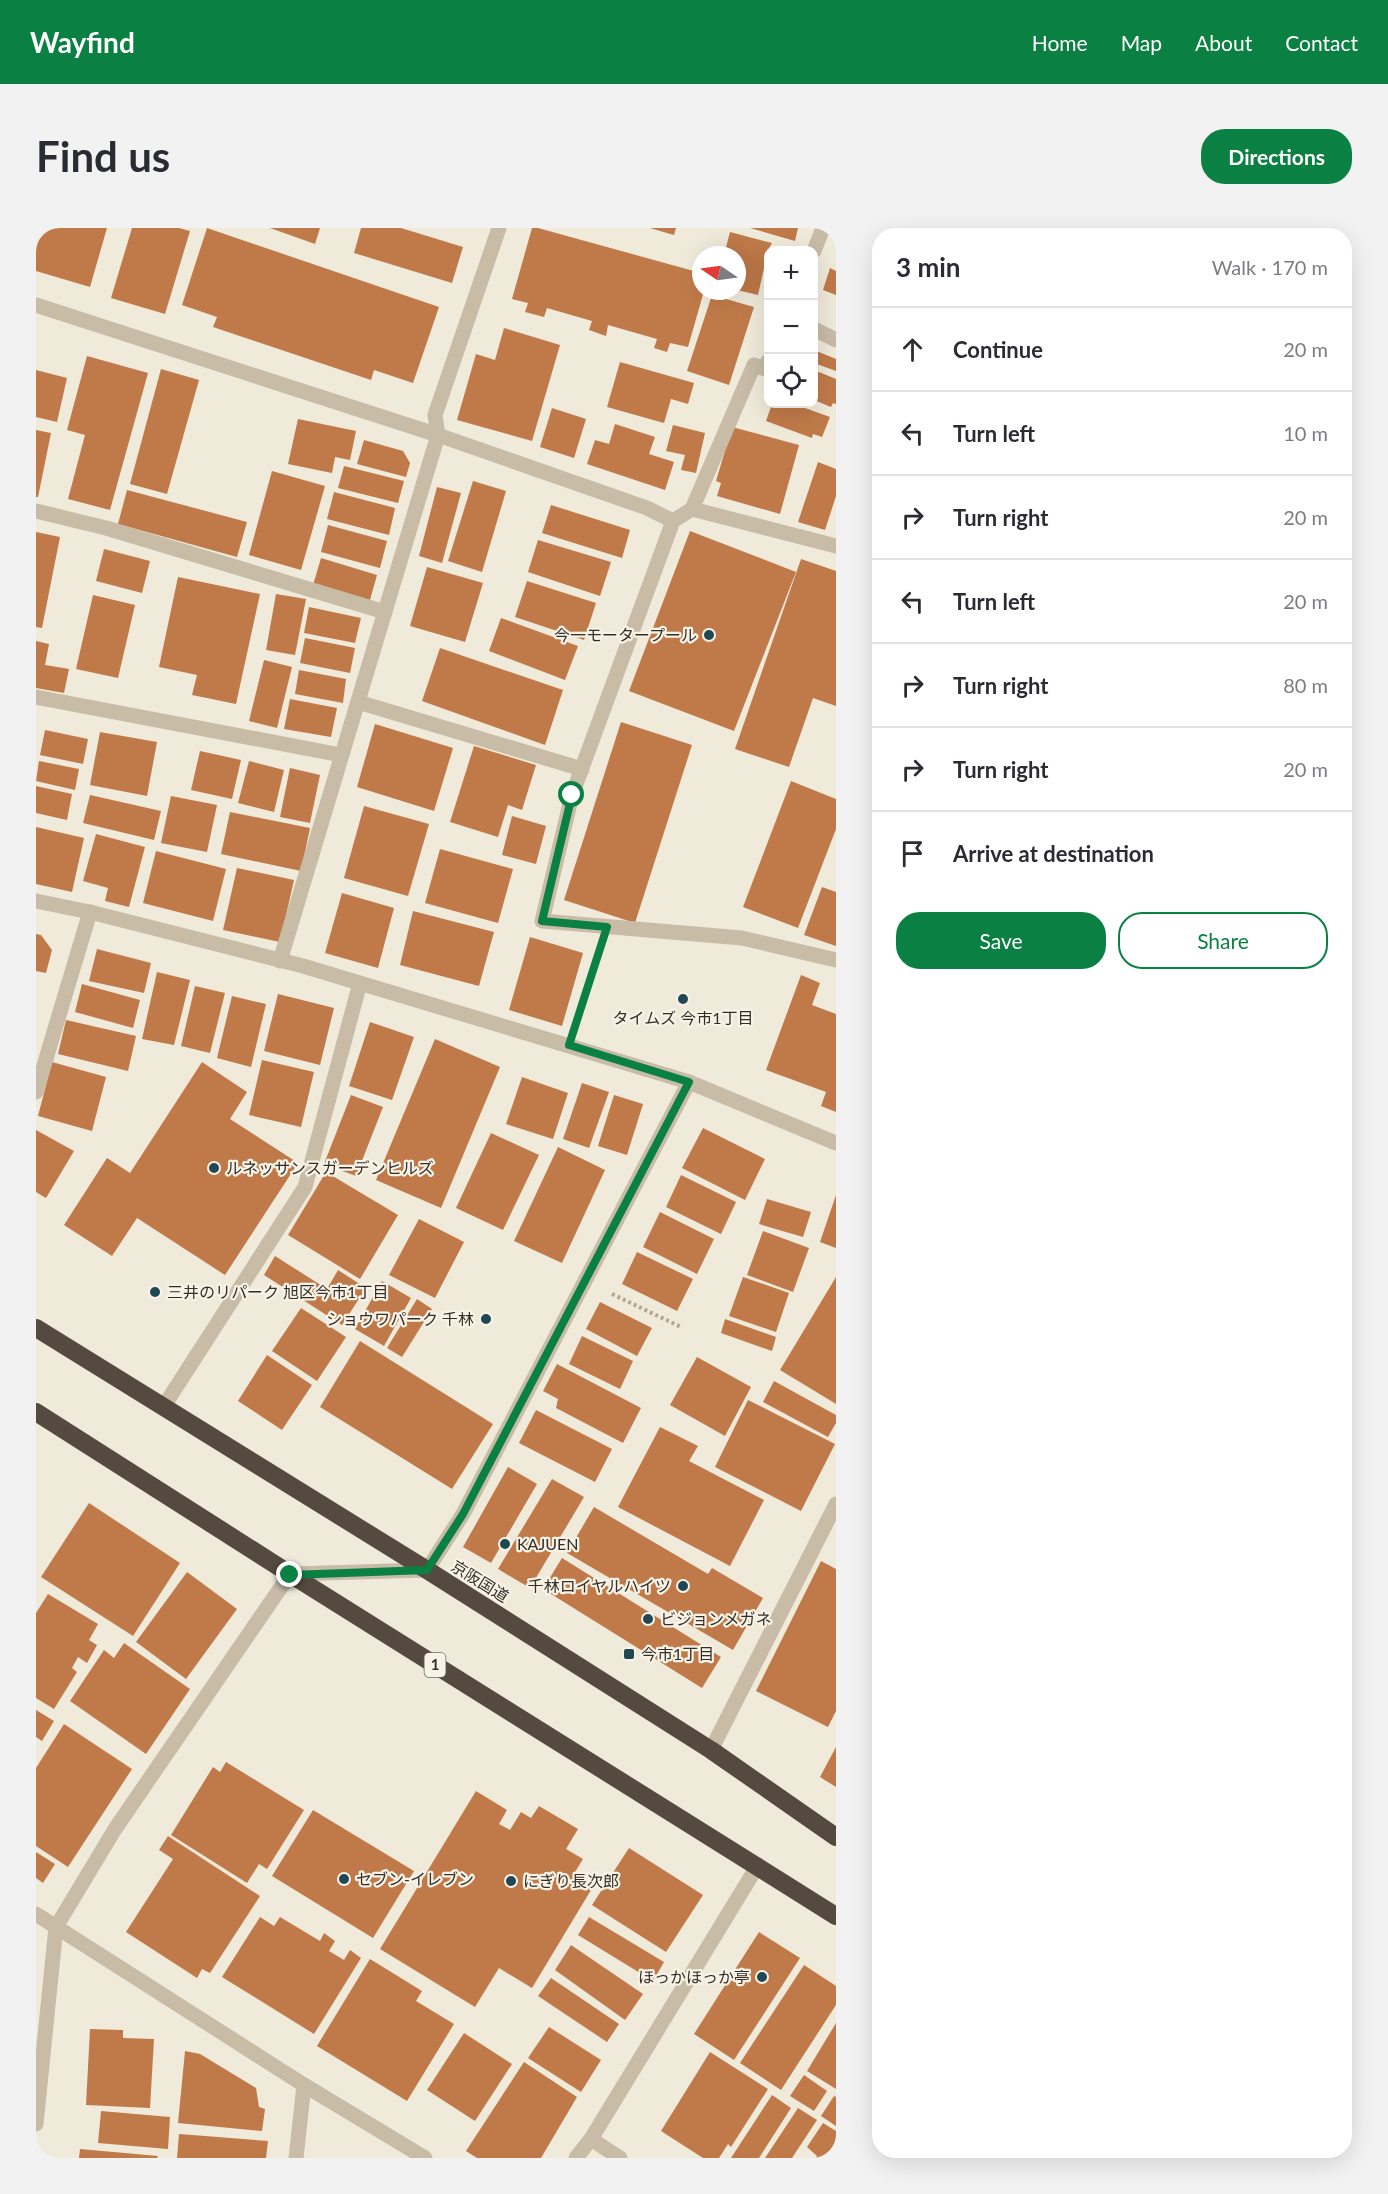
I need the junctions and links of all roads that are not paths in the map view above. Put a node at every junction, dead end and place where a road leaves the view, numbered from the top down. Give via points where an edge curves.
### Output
1 (500, 228) edge
2 (823, 228) edge
3 (815, 246) edge
4 (36, 305) edge
5 (818, 331) edge
6 (836, 340) edge
7 (764, 369) edge
8 (438, 435) junction
9 (692, 509) junction
10 (36, 511) edge
11 (673, 521) junction
12 (836, 546) edge
13 (385, 612) junction
14 (36, 697) edge
15 (358, 702) junction
16 (342, 755) junction
17 (582, 769) junction
18 (36, 901) edge
19 (90, 912) junction
20 (836, 960) edge
21 (280, 961) junction
22 (360, 983) junction
23 (689, 1082) junction
24 (36, 1092) edge
25 (836, 1143) edge
26 (36, 1328) edge
27 (164, 1406) junction
28 (36, 1412) edge
29 (836, 1504) edge
30 (427, 1570) junction
31 (290, 1575) junction
32 (711, 1750) junction
33 (836, 1837) edge
34 (758, 1865) junction
35 (36, 1914) edge
36 (836, 1916) edge
37 (56, 1927) junction
38 (304, 2085) junction
39 (36, 2124) edge
40 (591, 2139) junction
41 (296, 2158) edge
42 (425, 2158) edge
43 (576, 2158) edge
44 (620, 2158) edge

1 - 8 street via 435,415
2 - 3 street
4 - 8 street
5 - 6 street
7 - 9 street via 754,364
8 - 11 street via 647,507
8 - 13 street
9 - 11 street
9 - 12 street
10 - 13 street via 106,528
11 - 17 street
13 - 15 street
14 - 16 street
15 - 16 street
15 - 17 street
16 - 21 street
17 - 20 street via 572,795 542,921 742,938
18 - 19 street
19 - 21 street
19 - 24 street
21 - 22 street
22 - 23 street
22 - 27 street via 305,1187
23 - 25 street
23 - 30 street via 463,1514
26 - 27 highway, 京阪国道
27 - 30 highway, 京阪国道
28 - 31 highway, 1
29 - 32 street
30 - 31 street
30 - 32 highway, 京阪国道
31 - 34 highway, 1
31 - 37 street via 115,1828
32 - 33 highway, 京阪国道
34 - 36 highway, 1
34 - 40 street
35 - 37 street
37 - 38 street
37 - 39 street
38 - 41 street
38 - 42 street
40 - 43 street
40 - 44 street

